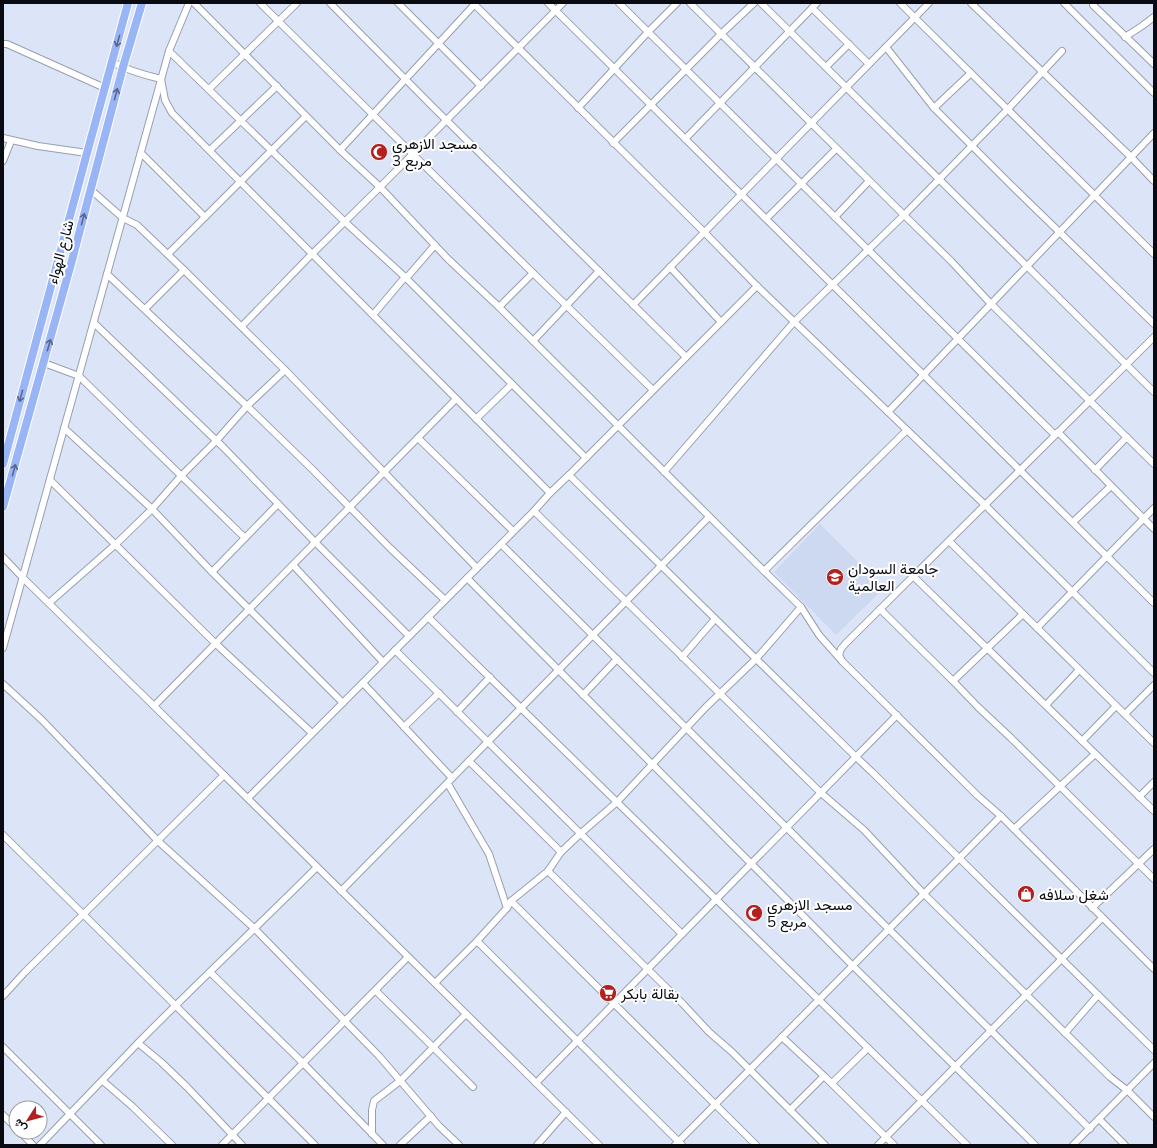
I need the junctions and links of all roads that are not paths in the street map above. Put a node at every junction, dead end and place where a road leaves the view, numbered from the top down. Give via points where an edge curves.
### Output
1 (128, 3) edge
2 (142, 3) edge
3 (189, 3) edge
4 (194, 3) edge
5 (260, 3) edge
6 (297, 3) edge
7 (330, 3) edge
8 (398, 3) edge
9 (548, 3) edge
10 (563, 3) edge
11 (620, 3) edge
12 (677, 3) edge
13 (690, 3) edge
14 (754, 3) edge
15 (761, 3) edge
16 (817, 3) edge
17 (900, 3) edge
18 (929, 3) edge
19 (971, 3) edge
20 (1064, 3) edge
21 (1093, 3) edge
22 (473, 4) edge
23 (812, 8) junction
24 (556, 11) junction
25 (915, 17) junction
26 (1154, 17) edge
27 (278, 21) junction
28 (789, 31) junction
29 (648, 32) junction
30 (721, 34) junction
31 (1125, 37) junction
32 (3, 44) edge
33 (438, 44) junction
34 (849, 44) junction
35 (886, 47) junction
36 (518, 48) junction
37 (169, 50) junction
38 (1062, 51) dead end
39 (245, 54) junction
40 (112, 62) junction
41 (869, 64) junction
42 (1154, 64) edge
43 (123, 67) junction
44 (755, 67) junction
45 (826, 67) junction
46 (614, 69) junction
47 (687, 70) junction
48 (1043, 72) junction
49 (971, 73) junction
50 (162, 79) junction
51 (405, 79) junction
52 (277, 86) junction
53 (481, 86) junction
54 (846, 87) junction
55 (105, 88) junction
56 (209, 89) junction
57 (1154, 93) edge
58 (720, 103) junction
59 (651, 105) junction
60 (578, 108) junction
61 (934, 108) junction
62 (1008, 109) junction
63 (372, 115) junction
64 (306, 116) junction
65 (241, 120) junction
66 (446, 120) junction
67 (811, 123) junction
68 (1154, 133) edge
69 (3, 138) edge
70 (685, 139) junction
71 (11, 141) junction
72 (613, 142) junction
73 (972, 146) junction
74 (836, 149) junction
75 (210, 150) junction
76 (272, 150) junction
77 (340, 150) junction
78 (87, 153) junction
79 (141, 153) junction
80 (412, 154) junction
81 (1131, 157) junction
82 (776, 158) junction
83 (3, 161) edge
84 (939, 179) junction
85 (241, 181) junction
86 (869, 181) junction
87 (1154, 181) edge
88 (802, 183) junction
89 (380, 187) junction
90 (91, 190) junction
91 (741, 194) junction
92 (1094, 195) junction
93 (904, 215) junction
94 (205, 217) junction
95 (835, 217) junction
96 (123, 218) junction
97 (766, 219) junction
98 (345, 222) junction
99 (704, 232) junction
100 (1059, 232) junction
101 (435, 245) junction
102 (868, 249) junction
103 (168, 254) junction
104 (312, 254) junction
105 (1154, 254) edge
106 (1027, 266) junction
107 (670, 267) junction
108 (184, 270) junction
109 (599, 271) junction
110 (533, 273) junction
111 (107, 274) junction
112 (405, 277) junction
113 (832, 284) junction
114 (757, 286) junction
115 (991, 304) junction
116 (633, 305) junction
117 (566, 306) junction
118 (499, 307) junction
119 (145, 310) junction
120 (373, 315) junction
121 (721, 322) junction
122 (794, 322) junction
123 (94, 323) junction
124 (1154, 324) edge
125 (242, 326) junction
126 (1154, 337) edge
127 (958, 338) junction
128 (533, 341) junction
129 (686, 357) junction
130 (44, 363) junction
131 (1126, 365) junction
132 (286, 370) junction
133 (923, 375) junction
134 (79, 376) junction
135 (512, 384) junction
136 (654, 390) junction
137 (1154, 392) edge
138 (456, 399) junction
139 (1090, 401) junction
140 (247, 406) junction
141 (888, 412) junction
142 (476, 419) junction
143 (618, 426) junction
144 (64, 428) junction
145 (907, 430) junction
146 (1057, 434) junction
147 (1127, 437) junction
148 (418, 438) junction
149 (216, 441) junction
150 (586, 458) junction
151 (3, 464) edge
152 (1154, 464) edge
153 (1020, 470) junction
154 (1095, 470) junction
155 (384, 472) junction
156 (664, 472) junction
157 (181, 476) junction
158 (569, 476) junction
159 (50, 480) junction
160 (1111, 486) junction
161 (550, 493) junction
162 (278, 504) junction
163 (985, 505) junction
164 (3, 507) edge
165 (350, 507) junction
166 (1154, 508) edge
167 (152, 509) junction
168 (534, 511) junction
169 (709, 517) junction
170 (1143, 519) junction
171 (1072, 522) junction
172 (1154, 529) edge
173 (513, 531) junction
174 (246, 538) junction
175 (948, 541) junction
176 (315, 542) junction
177 (116, 544) junction
178 (501, 544) junction
179 (1107, 556) junction
180 (3, 558) edge
181 (293, 565) junction
182 (661, 566) junction
183 (477, 568) junction
184 (764, 571) junction
185 (212, 572) junction
186 (913, 576) junction
187 (22, 578) junction
188 (467, 578) junction
189 (1072, 592) junction
190 (445, 600) junction
191 (626, 602) junction
192 (49, 603) junction
193 (1154, 603) edge
194 (801, 607) junction
195 (249, 609) junction
196 (880, 609) junction
197 (1023, 614) junction
198 (428, 617) junction
199 (716, 619) junction
200 (1037, 628) junction
201 (593, 635) junction
202 (409, 636) junction
203 (215, 643) junction
204 (3, 648) edge
205 (988, 648) junction
206 (395, 650) junction
207 (682, 657) junction
208 (617, 659) junction
209 (756, 659) junction
210 (842, 661) junction
211 (383, 662) junction
212 (558, 670) junction
213 (1079, 670) junction
214 (1154, 673) edge
215 (490, 677) junction
216 (953, 681) junction
217 (363, 683) junction
218 (3, 684) edge
219 (1154, 685) edge
220 (439, 694) junction
221 (720, 694) junction
222 (583, 695) junction
223 (343, 703) junction
224 (154, 706) junction
225 (1046, 706) junction
226 (1116, 706) junction
227 (521, 708) junction
228 (457, 712) junction
229 (1125, 714) junction
230 (897, 715) junction
231 (404, 726) junction
232 (686, 728) junction
233 (312, 734) junction
234 (1082, 741) junction
235 (487, 742) junction
236 (1154, 743) edge
237 (1095, 754) junction
238 (856, 757) junction
239 (469, 761) junction
240 (652, 765) junction
241 (224, 775) junction
242 (452, 778) junction
243 (1154, 782) edge
244 (448, 784) junction
245 (1060, 786) junction
246 (821, 793) junction
247 (1140, 797) junction
248 (248, 798) junction
249 (617, 802) junction
250 (1154, 812) edge
251 (1001, 816) junction
252 (786, 827) junction
253 (1014, 829) junction
254 (580, 834) junction
255 (3, 835) edge
256 (158, 841) junction
257 (1154, 849) edge
258 (561, 852) junction
259 (959, 858) junction
260 (751, 864) junction
261 (1139, 864) junction
262 (317, 867) junction
263 (548, 870) junction
264 (1154, 879) edge
265 (341, 891) junction
266 (924, 894) junction
267 (716, 899) junction
268 (511, 901) junction
269 (506, 908) junction
270 (1092, 908) junction
271 (84, 914) junction
272 (1102, 918) junction
273 (255, 929) junction
274 (889, 929) junction
275 (682, 934) junction
276 (477, 941) junction
277 (408, 957) junction
278 (1062, 959) junction
279 (853, 966) junction
280 (648, 969) junction
281 (1154, 969) edge
282 (210, 972) junction
283 (435, 983) junction
284 (376, 991) junction
285 (1026, 994) junction
286 (1098, 995) junction
287 (3, 996) edge
288 (819, 1000) junction
289 (614, 1004) junction
290 (175, 1005) junction
291 (466, 1014) junction
292 (345, 1022) junction
293 (991, 1031) junction
294 (1066, 1033) junction
295 (782, 1037) junction
296 (577, 1041) junction
297 (138, 1043) junction
298 (433, 1047) junction
299 (3, 1048) edge
300 (868, 1048) junction
301 (1154, 1050) edge
302 (303, 1064) junction
303 (1154, 1064) edge
304 (955, 1066) junction
305 (750, 1070) junction
306 (824, 1076) junction
307 (103, 1081) junction
308 (400, 1081) junction
309 (536, 1083) junction
310 (832, 1083) junction
311 (473, 1087) dead end
312 (1128, 1091) junction
313 (268, 1099) junction
314 (922, 1100) junction
315 (715, 1105) junction
316 (790, 1110) junction
317 (566, 1112) junction
318 (71, 1114) junction
319 (431, 1116) junction
320 (1154, 1117) edge
321 (1099, 1119) junction
322 (1090, 1129) junction
323 (372, 1134) junction
324 (232, 1135) junction
325 (886, 1137) junction
326 (678, 1144) edge
327 (40, 1145) edge
328 (101, 1145) edge
329 (172, 1145) edge
330 (222, 1145) edge
331 (242, 1145) edge
332 (314, 1145) edge
333 (383, 1145) edge
334 (400, 1145) edge
335 (459, 1145) edge
336 (537, 1145) edge
337 (599, 1145) edge
338 (756, 1145) edge
339 (825, 1145) edge
340 (878, 1145) edge
341 (894, 1145) edge
342 (967, 1145) edge
343 (1035, 1145) edge
344 (1073, 1145) edge
345 (1125, 1145) edge

1 -> 40 main road, شارع الهواء
2 - 43 main road, شارع الهواء
3 - 37 street
4 - 39 street
5 - 27 street
6 - 27 street
7 - 51 street
8 - 33 street
9 - 24 street
10 - 24 street
11 - 29 street
12 - 29 street
13 - 30 street
14 - 30 street
15 - 28 street
16 - 23 street
17 - 25 street
18 - 25 street
19 - 48 street
20 - 57 street
21 - 31 street
22 - 33 street
22 - 36 street
23 - 28 street
23 - 34 street
24 - 36 street
24 - 46 street
25 - 35 street
25 - 49 street
26 - 31 street
27 - 39 street
27 - 63 street
28 - 44 street
28 - 45 street
29 - 46 street
29 - 47 street
30 - 44 street
30 - 47 street
31 - 42 street
32 - 55 street
33 - 51 street
33 - 53 street
34 - 41 street
34 - 45 street
35 - 41 street
35 - 61 street
36 - 53 street
36 - 60 street
37 - 50 street
37 - 56 street
38 - 48 street
39 - 52 street
39 - 56 street
40 - 43 street
40 - 55 main road, شارع الهواء
41 - 54 street
43 - 50 street
90 -> 43 main road, شارع الهواء
44 - 58 street
44 - 67 street
45 - 54 street
46 - 59 street
46 - 60 street
47 - 58 street
47 - 59 street
48 - 62 street
48 - 81 street
49 - 61 street
49 - 62 street
50 - 75 street via 165,100 172,113
50 - 79 street
51 - 63 street
51 - 66 street
52 - 64 street
52 - 65 street
53 - 66 street
54 - 67 street
54 - 84 street
55 - 78 main road, شارع الهواء
56 - 65 street
58 - 70 street
58 - 82 street
59 - 70 street
59 - 72 street
60 - 72 street
61 - 73 street
62 - 73 street
62 - 92 street
63 - 77 street
63 - 80 street
64 - 76 street
64 - 77 street
65 - 75 street
65 - 76 street
66 - 80 street
66 - 109 street
67 - 74 street
67 - 82 street
68 - 81 street
69 - 71 street
70 - 91 street
71 - 78 street
71 - 83 street
72 - 99 street
73 - 84 street
73 - 100 street
74 - 86 street
74 - 88 street
75 - 85 street
76 - 85 street
76 - 98 street
77 - 89 street
78 -> 151 main road, شارع الهواء
79 - 94 street
79 - 96 street
80 - 89 street
80 - 110 street
81 - 87 street
81 - 92 street
82 - 88 street
82 - 91 street
84 - 93 street
84 - 106 street
85 - 94 street
85 - 104 street
86 - 93 street
86 - 95 street
88 - 95 street
88 - 97 street
89 - 98 street
89 - 101 street
90 - 96 street
130 -> 90 main road, شارع الهواء
91 - 97 street
91 - 99 street
92 - 100 street
92 - 105 street
93 - 102 street
93 - 115 street
94 - 103 street
95 - 102 street
96 - 103 street via 137,225
96 - 111 street
97 - 113 street
98 - 104 street
98 - 112 street
99 - 107 street
99 - 114 street
100 - 106 street
100 - 124 street
101 - 112 street
101 - 118 street
102 - 113 street
102 - 127 street
103 - 108 street
104 - 120 street
104 - 125 street
106 - 115 street
106 - 131 street
107 - 116 street
107 - 121 street
108 - 119 street
108 - 125 street
109 - 116 street
109 - 117 street
110 - 117 street
110 - 118 street
111 - 119 street
111 - 123 street
112 - 120 street
112 - 135 street
113 - 122 street
113 - 133 street
114 - 121 street
114 - 122 street
115 - 127 street
115 - 139 street
116 - 129 street
117 - 128 street
117 - 136 street
118 - 128 street
119 - 140 street
120 - 138 street
121 - 129 street
122 - 141 street
122 - 156 street
123 - 134 street
123 - 149 street
125 - 132 street
126 - 131 street
127 - 133 street
127 - 146 street
128 - 143 street
129 - 136 street
130 - 134 street
164 -> 130 main road, شارع الهواء
131 - 137 street
131 - 139 street
132 - 140 street
132 - 155 street
133 - 141 street
133 - 153 street
134 - 144 street
134 - 157 street
135 - 142 street
135 - 150 street
136 - 143 street
138 - 142 street
138 - 148 street
139 - 146 street
139 - 147 street
140 - 149 street
140 - 165 street
141 - 145 street
142 - 161 street
143 - 150 street
143 - 156 street
144 - 159 street
144 - 167 street
145 - 163 street
145 - 184 street
146 - 153 street
146 - 154 street
147 - 152 street
147 - 154 street
148 - 155 street
148 - 173 street
149 - 157 street
149 - 162 street
150 - 158 street
153 - 163 street
153 - 171 street
154 - 160 street
155 - 165 street
155 - 183 street
156 - 169 street
157 - 167 street
157 - 174 street
158 - 161 street
158 - 182 street
159 - 177 street
159 - 187 street
160 - 170 street
160 - 171 street
161 - 168 street
162 - 174 street
162 - 176 street
163 - 175 street
163 - 189 street
165 - 176 street
165 - 190 street
166 - 170 street
167 - 177 street
167 - 185 street
168 - 173 street
168 - 191 street
169 - 182 street
169 - 184 street
170 - 172 street
170 - 179 street
171 - 179 street
173 - 178 street
174 - 185 street
175 - 186 street
175 - 197 street
176 - 181 street
176 - 202 street
177 - 192 street
177 - 203 street
178 - 183 street
178 - 201 street
179 - 189 street
179 - 193 street
180 - 187 street
181 - 195 street
181 - 211 street
182 - 191 street
182 - 199 street
183 - 188 street
184 - 194 street
185 - 195 street
186 - 196 street
186 - 205 street
187 - 192 street
187 - 204 street
188 - 190 street
188 - 212 street
189 - 200 street
189 - 214 street
190 - 198 street
191 - 201 street
191 - 207 street
192 - 224 street
194 - 209 street
194 - 210 street via 819,635
195 - 203 street
195 - 223 street
196 - 210 street via 846,643 839,655
196 - 216 street
197 - 200 street
197 - 205 street
198 - 202 street
198 - 215 street
199 - 207 street
199 - 209 street
200 - 213 street
201 - 208 street
201 - 212 street
202 - 206 street
203 - 224 street
203 - 233 street
205 - 216 street
205 - 225 street
206 - 211 street
206 - 220 street
207 - 221 street
208 - 222 street
208 - 232 street
209 - 221 street
209 - 238 street
210 - 230 street
211 - 217 street
212 - 222 street
212 - 227 street
213 - 225 street
213 - 226 street
215 - 227 street
215 - 228 street
216 - 245 street
217 - 223 street
217 - 231 street
218 - 256 street via 42,720
219 - 229 street
220 - 228 street
220 - 231 street
221 - 232 street
221 - 246 street
222 - 240 street
223 - 233 street
224 - 241 street
225 - 234 street
226 - 229 street
226 - 234 street
227 - 235 street
227 - 249 street
228 - 235 street
229 - 236 street
230 - 238 street
230 - 251 street
231 - 242 street
232 - 240 street
232 - 252 street
233 - 248 street
234 - 237 street
235 - 239 street
235 - 254 street
237 - 245 street
237 - 247 street
238 - 246 street
238 - 259 street
239 - 242 street
239 - 258 street
240 - 249 street
240 - 260 street
241 - 248 street
241 - 256 street
242 - 244 street
243 - 247 street
244 - 265 street
244 - 269 street via 489,854
245 - 253 street
245 - 261 street
246 - 252 street
246 - 266 street via 864,830
247 - 250 street
248 - 262 street
249 - 254 street
249 - 267 street
251 - 253 street
251 - 259 street
252 - 260 street
252 - 274 street
253 - 270 street
254 - 258 street
254 - 275 street
255 - 271 street
256 - 271 street
256 - 273 street
257 - 261 street
258 - 263 street
259 - 266 street
259 - 278 street
260 - 267 street
260 - 279 street
261 - 264 street
261 - 270 street
262 - 265 street
262 - 273 street
263 - 268 street
263 - 280 street
265 - 277 street
266 - 274 street
266 - 285 street
267 - 275 street
267 - 288 street
268 - 269 street
268 - 289 street
269 - 276 street
270 - 272 street
271 - 287 street
271 - 290 street
272 - 278 street
272 - 281 street
273 - 282 street
273 - 292 street
274 - 279 street
274 - 293 street
275 - 280 street
276 - 283 street
276 - 296 street
277 - 283 street
277 - 284 street
278 - 285 street
278 - 286 street
279 - 288 street
279 - 304 street
280 - 289 street
280 - 305 street
282 - 290 street
282 - 302 street
283 - 291 street
284 - 292 street
284 - 298 street
285 - 293 street
285 - 294 street
286 - 294 street
286 - 301 street
288 - 295 street
288 - 300 street
289 - 296 street
289 - 315 street
290 - 297 street
290 - 313 street
291 - 298 street
291 - 309 street
292 - 302 street
292 - 308 street
293 - 304 street
293 - 322 street
294 - 312 street via 1110,1077
295 - 305 street
295 - 306 street
296 - 309 street
296 - 326 street
297 - 307 street
297 - 324 street via 187,1087
298 - 308 street
298 - 311 street
299 - 318 street
300 - 310 street
300 - 314 street
302 - 313 street
302 - 323 street
303 - 312 street
304 - 314 street
304 - 343 street
305 - 315 street
305 - 316 street
306 - 310 street
306 - 316 street
307 - 318 street
307 - 329 street
308 - 319 street
308 - 323 street via 374,1101
309 - 317 street
310 - 325 street
312 - 320 street
312 - 321 street
313 - 324 street
313 - 332 street
314 - 325 street
314 - 342 street
315 - 326 street
315 - 338 street
316 - 339 street
317 - 336 street
317 - 337 street
318 - 327 street
318 - 328 street
319 - 334 street
319 - 335 street
321 - 322 street
321 - 345 street
322 - 344 street
323 - 333 street
324 - 330 street
324 - 331 street
325 - 340 street
325 - 341 street

